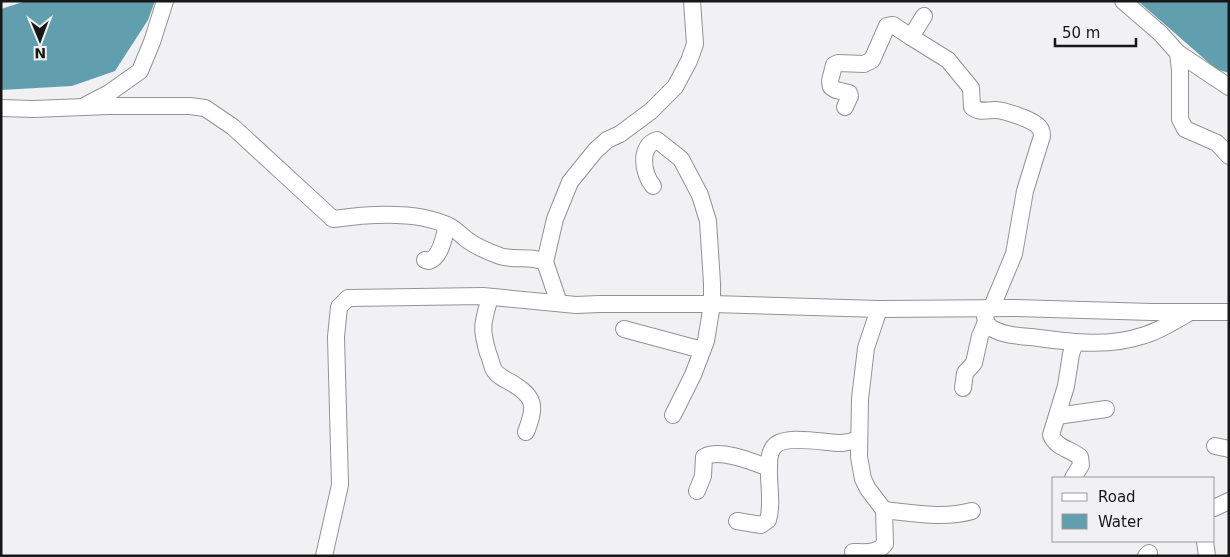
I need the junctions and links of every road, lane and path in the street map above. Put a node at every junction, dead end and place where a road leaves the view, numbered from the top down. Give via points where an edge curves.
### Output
1 (165, 1) edge
2 (692, 1) edge
3 (1123, 1) edge
4 (924, 16) dead end
5 (911, 38) junction
6 (1178, 52) junction
7 (1229, 87) edge
8 (83, 107) junction
9 (845, 107) dead end
10 (1, 108) edge
11 (1229, 156) edge
12 (654, 186) dead end
13 (447, 226) junction
14 (425, 260) dead end
15 (545, 262) junction
16 (490, 297) junction
17 (559, 304) junction
18 (712, 304) junction
19 (879, 309) junction
20 (1190, 312) junction
21 (1229, 312) edge
22 (987, 313) junction
23 (624, 329) dead end
24 (1075, 343) junction
25 (702, 350) junction
26 (963, 388) dead end
27 (1106, 409) dead end
28 (672, 415) dead end
29 (1057, 416) junction
30 (526, 432) dead end
31 (859, 439) junction
32 (769, 468) junction
33 (1074, 477) edge
34 (697, 491) dead end
35 (1229, 501) edge
36 (1215, 508) edge
37 (884, 510) junction
38 (972, 511) dead end
39 (737, 521) dead end
40 (1205, 542) edge
41 (853, 552) dead end
42 (324, 556) edge
43 (1207, 556) edge

1 - 8 street via 140,71
2 - 15 street via 696,44 675,87 652,111 601,146 570,182 555,219
3 - 6 street
4 - 5 street
5 - 9 street via 893,25 887,26 872,60 864,64 834,65 831,87 849,93
5 - 22 street via 948,60 971,88 972,107 976,110 997,110 1037,125 1042,131 1025,191 1014,254
6 - 7 street
6 - 11 street via 1180,119 1185,130 1217,143
8 - 10 street
8 - 13 street via 206,108 233,127 333,219 416,216
12 - 18 street via 649,181 644,156 648,146 657,140 681,158 700,195 708,222
13 - 14 street via 438,254 434,260
13 - 15 street via 496,255 536,258
15 - 17 street
16 - 17 street
16 - 30 street via 482,329 484,340 493,368 501,378 525,390 531,401 533,416
16 - 42 street via 348,298 339,307 336,337 340,485
17 - 18 street
18 - 19 street
18 - 25 street
19 - 22 street
19 - 31 street via 866,348
20 - 21 street
20 - 22 street
20 - 24 street via 1145,335 1117,342
22 - 24 street via 992,328 1007,334
22 - 26 street via 974,363 965,373
23 - 25 street
24 - 29 street
25 - 28 street
27 - 29 street
29 - 33 street via 1052,439 1082,460
31 - 32 street via 842,443 780,441 773,447
31 - 37 street via 863,479
32 - 34 street via 727,455 710,454 704,457 703,476
32 - 39 street via 768,520 761,525
35 - 36 street
37 - 38 street via 934,515
37 - 41 street via 885,544 881,550
40 - 43 street

